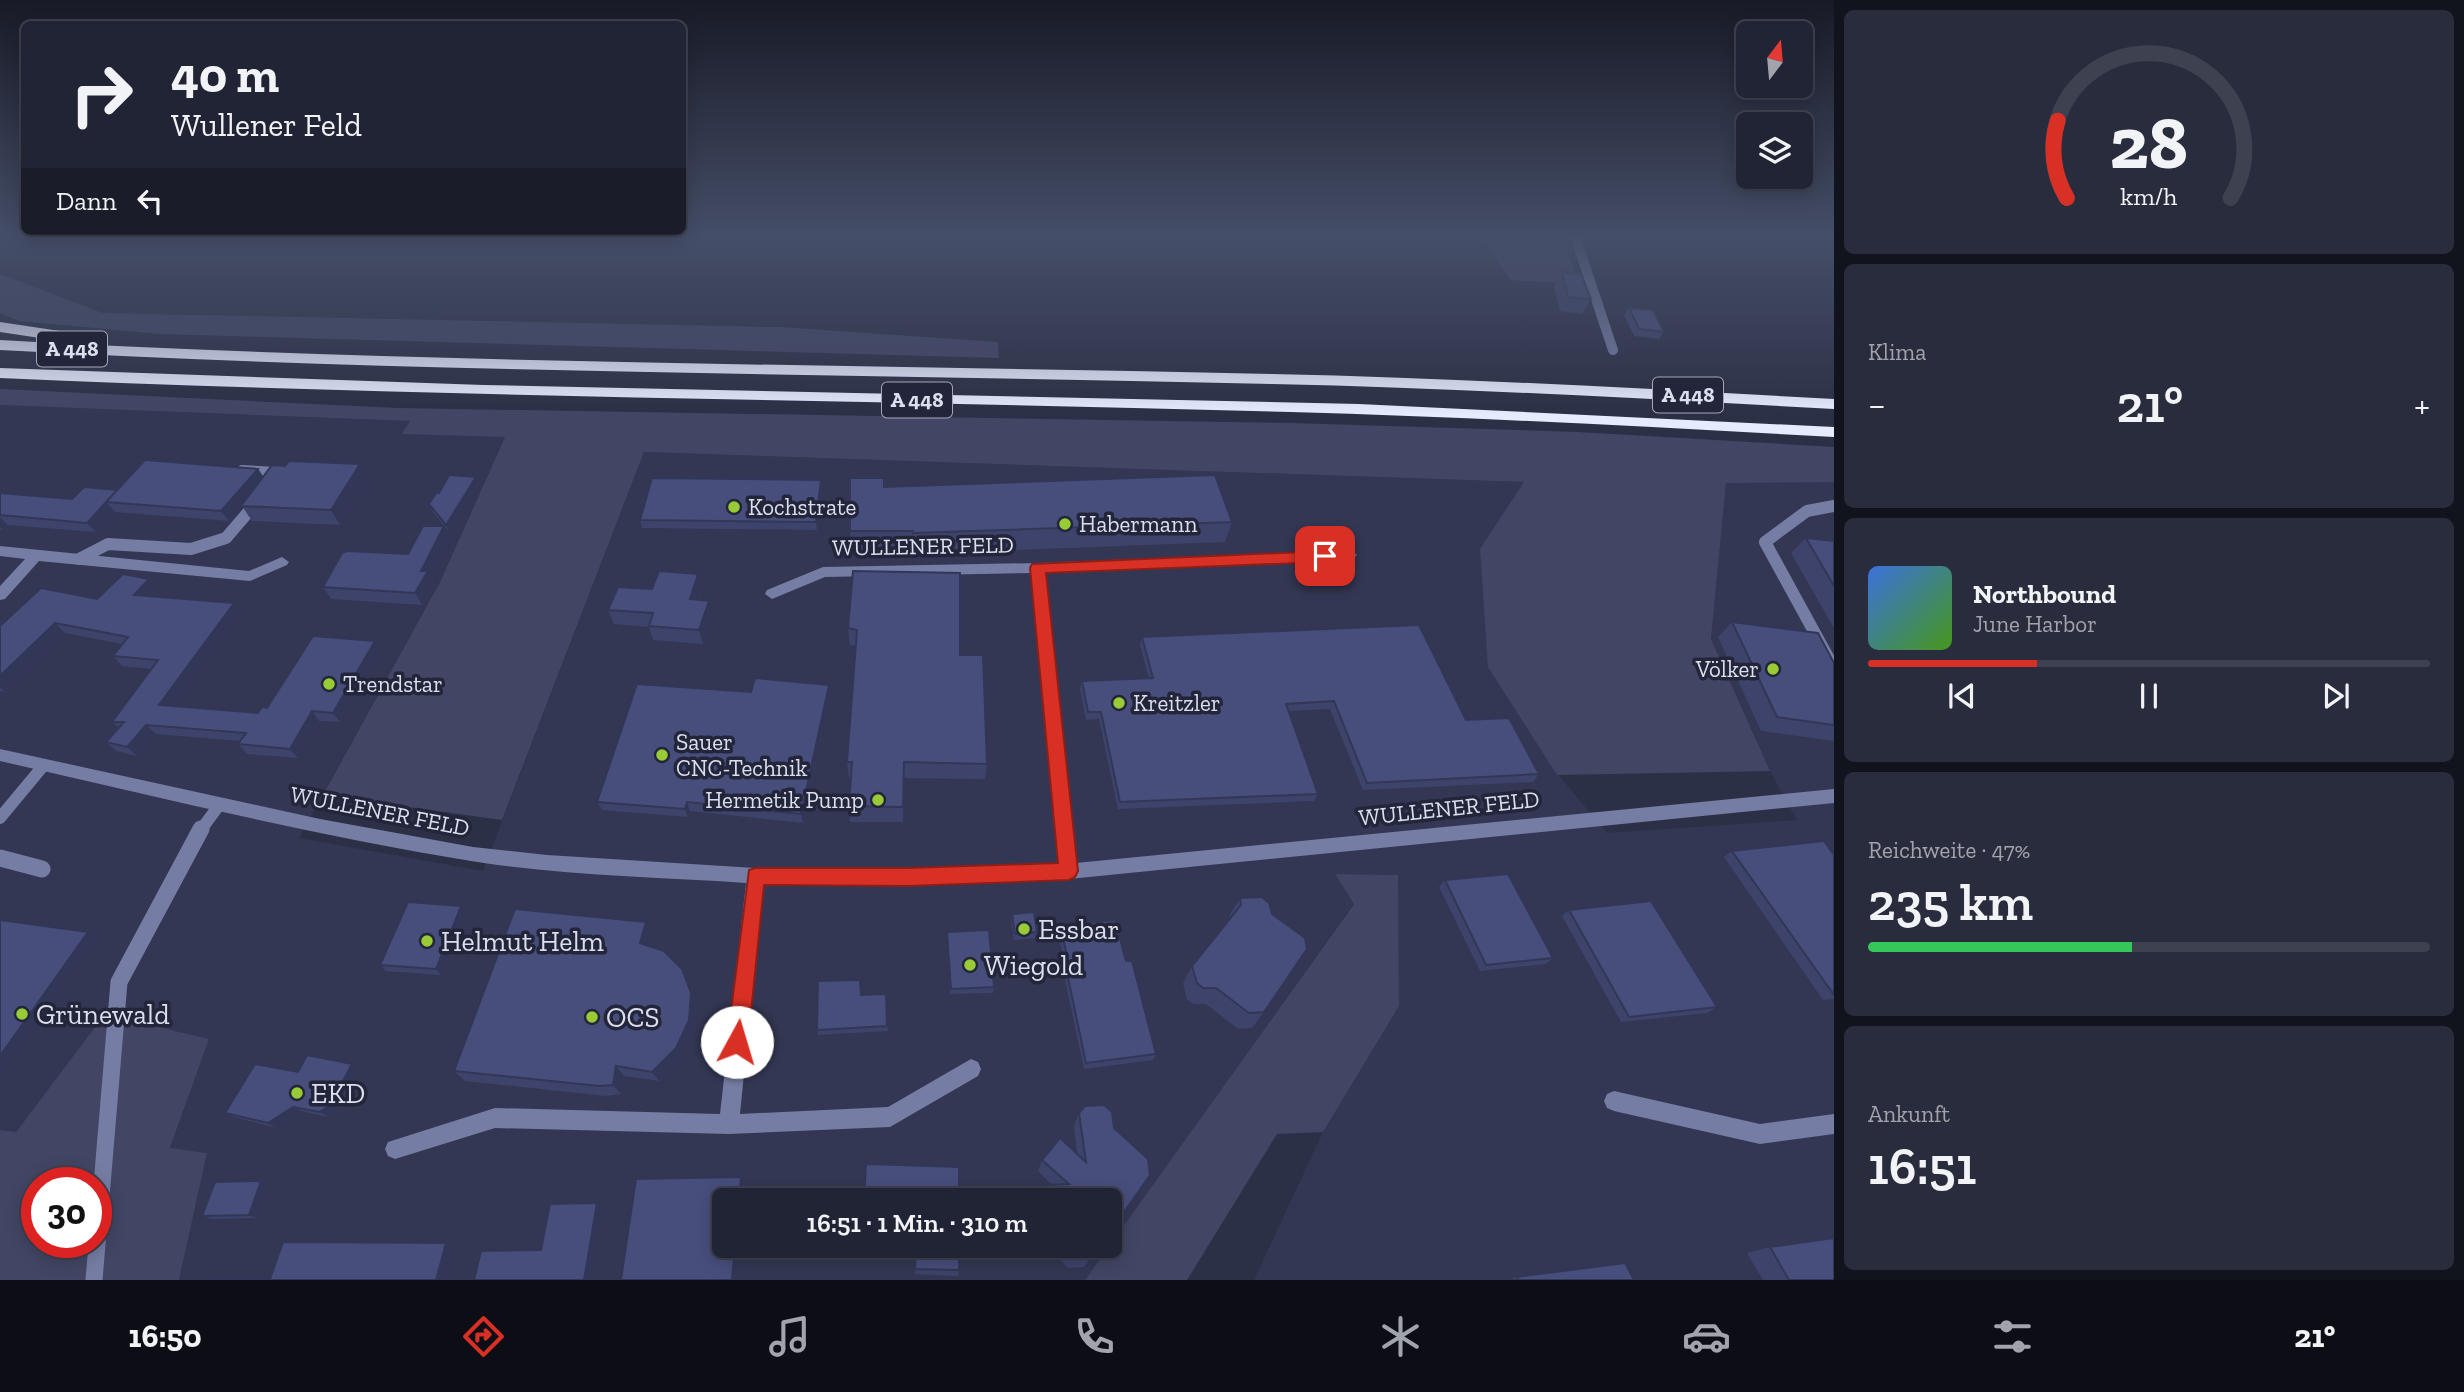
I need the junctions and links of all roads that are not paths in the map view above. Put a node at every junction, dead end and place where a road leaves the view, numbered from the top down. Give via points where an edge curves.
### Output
1 (1595, 296) edge
2 (0, 327) edge
3 (0, 345) edge
4 (1614, 351) dead end
5 (145, 353) junction
6 (0, 373) edge
7 (1834, 404) edge
8 (1834, 432) edge
9 (225, 469) edge
10 (1834, 506) edge
11 (0, 551) edge
12 (1352, 555) dead end
13 (36, 556) junction
14 (79, 559) junction
15 (282, 562) dead end
16 (1038, 568) junction
17 (772, 594) dead end
18 (0, 595) edge
19 (1834, 668) edge
20 (0, 755) edge
21 (44, 765) junction
22 (1834, 796) edge
23 (220, 804) junction
24 (0, 818) edge
25 (0, 858) edge
26 (42, 869) dead end
27 (1069, 871) junction
28 (755, 876) junction
29 (971, 1069) dead end
30 (1614, 1101) dead end
31 (729, 1124) junction
32 (1834, 1124) edge
33 (395, 1149) dead end
34 (94, 1280) edge

1 - 4 lane
2 - 5 highway
3 - 5 highway, A 448
5 - 7 highway, A 448 via 1542,387
6 - 8 highway, A 448 via 519,393 1289,407
9 - 14 lane via 278,472 226,538 191,549 107,544
10 - 19 lane via 1807,511 1765,542
11 - 13 street
12 - 16 street, WULLENER FELD
13 - 14 street
13 - 18 street
14 - 15 street via 250,576
16 - 17 street, WULLENER FELD via 822,572
16 - 27 street, WULLENER FELD
20 - 21 street, WULLENER FELD
21 - 23 street, WULLENER FELD
21 - 24 lane
22 - 27 street, WULLENER FELD
23 - 28 street, WULLENER FELD via 473,854
23 - 34 lane via 204,824 119,982
25 - 26 lane
27 - 28 street, WULLENER FELD
28 - 31 street
29 - 31 street via 890,1117
30 - 32 street via 1760,1134
31 - 33 street via 495,1118

